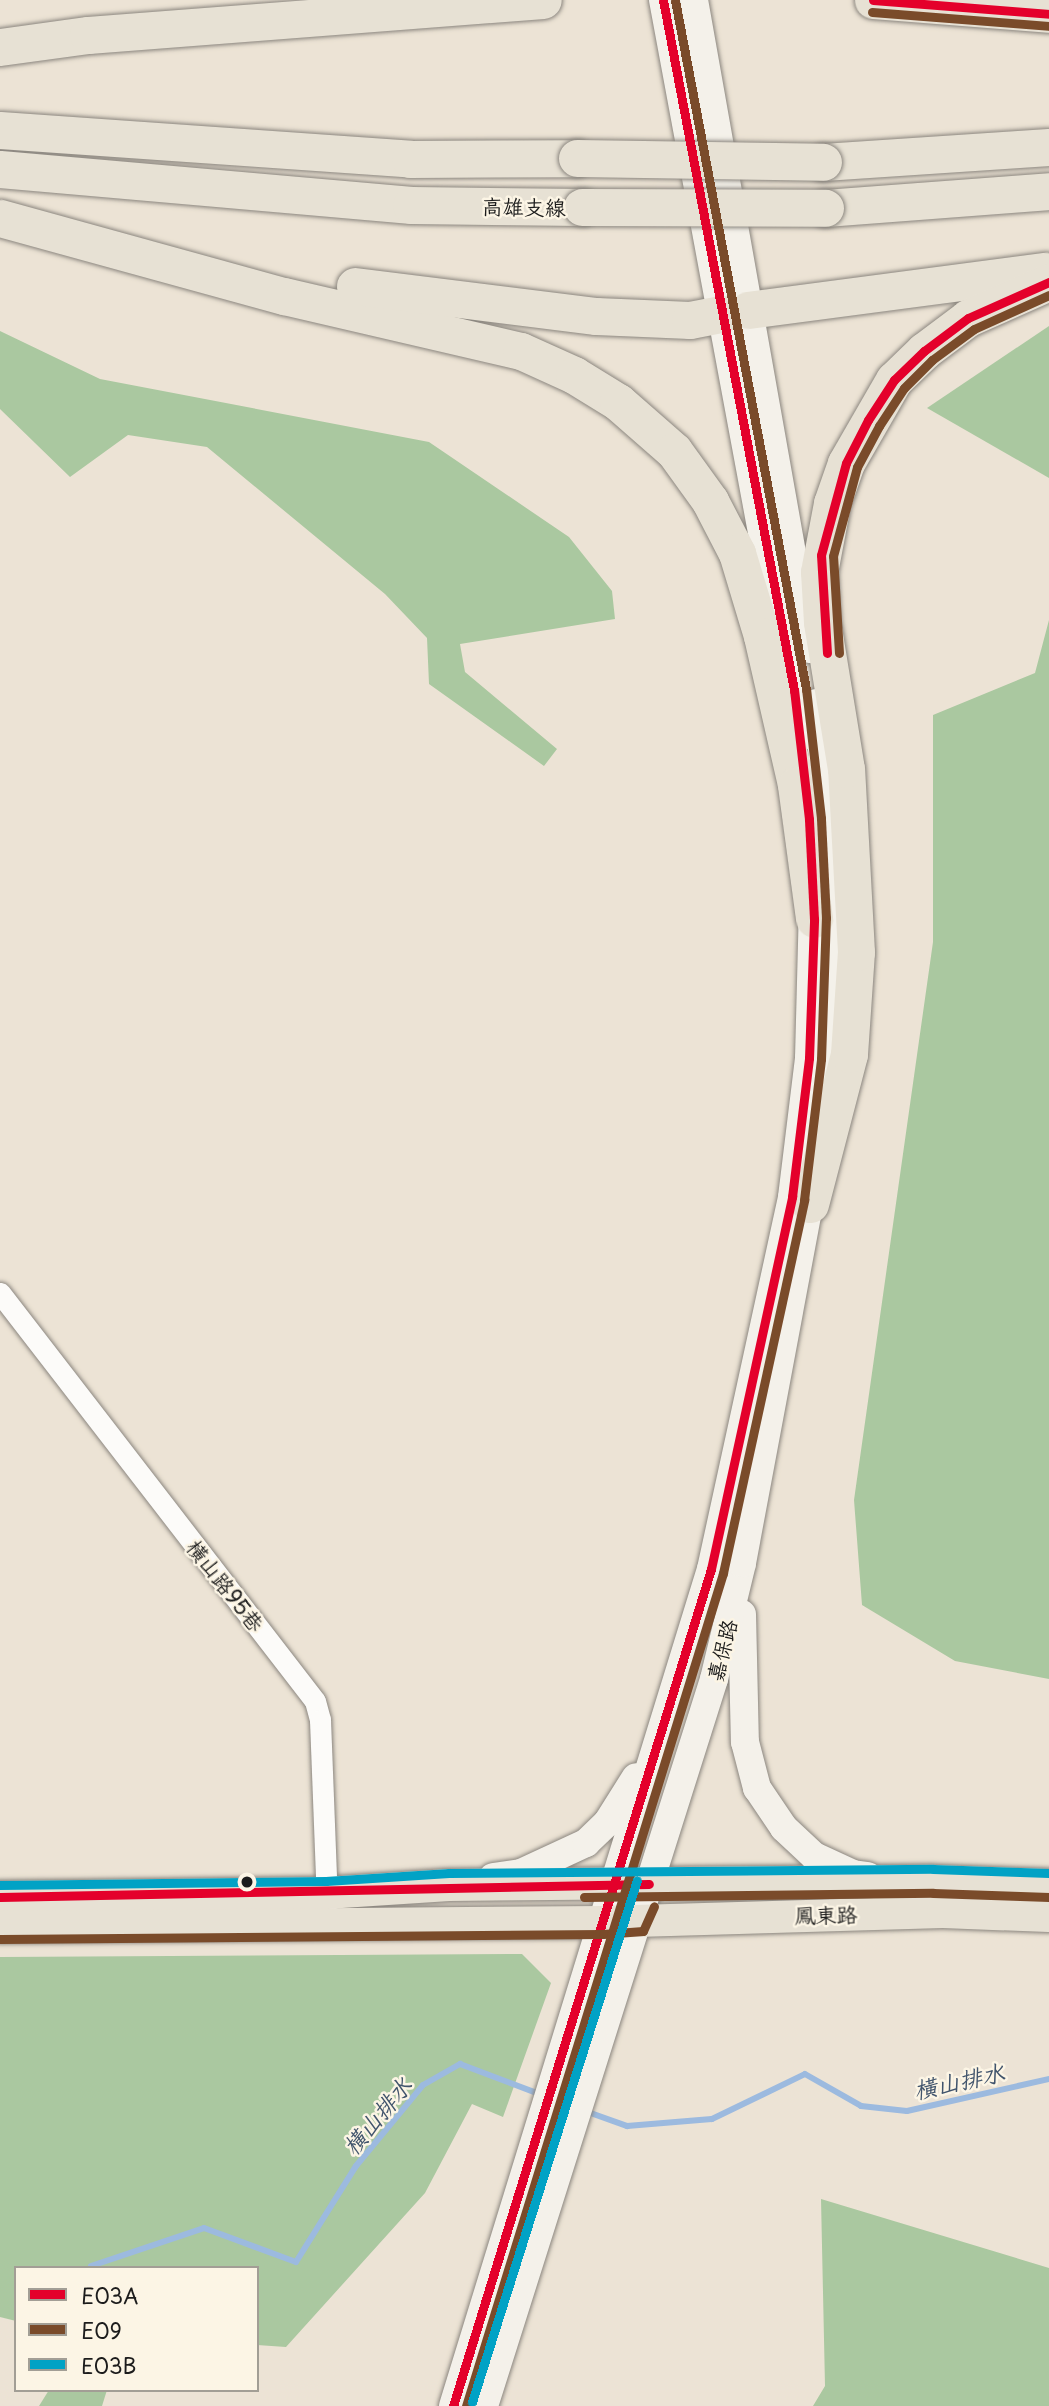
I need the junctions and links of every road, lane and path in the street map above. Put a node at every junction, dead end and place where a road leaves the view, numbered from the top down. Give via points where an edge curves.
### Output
1 (208, 0) edge
2 (543, 0) edge
3 (663, 0) edge
4 (694, 0) edge
5 (873, 0) edge
6 (1049, 14) edge
7 (88, 35) junction
8 (0, 47) edge
9 (0, 130) edge
10 (1049, 147) edge
11 (0, 169) edge
12 (1049, 191) edge
13 (0, 218) edge
14 (92, 242) junction
15 (1049, 271) edge
16 (1049, 282) edge
17 (734, 312) junction
18 (814, 919) junction
19 (810, 1204) junction
20 (0, 1293) edge
21 (742, 1563) junction
22 (668, 1711) junction
23 (933, 1881) junction
24 (649, 1884) junction
25 (449, 1885) junction
26 (614, 1885) junction
27 (1049, 1885) edge
28 (0, 1897) edge
29 (327, 1908) junction
30 (1049, 1916) edge
31 (637, 1920) junction
32 (602, 1922) junction
33 (0, 1927) edge
34 (499, 2262) junction
35 (528, 2269) junction
36 (453, 2406) edge
37 (484, 2406) edge

1 - 7 highway
2 - 7 highway
3 - 17 street, 嘉保路
4 - 17 street, 嘉保路
5 - 6 highway
7 - 8 highway
9 - 10 highway, bridge via 410,159 823,162
11 - 12 highway, 高雄支線, bridge via 411,205 825,208
13 - 14 highway
14 - 17 highway via 429,299 670,321
14 - 18 highway via 284,296 521,351 574,374 618,402 674,451 710,501 737,552 762,636 796,785
15 - 17 highway
16 - 19 highway via 968,318 894,380 846,463 832,503 819,572 822,622 846,769 856,952 849,1054
17 - 18 street, 嘉保路 via 794,690 809,819
17 - 19 street, 嘉保路 via 806,629 835,870 834,1003
18 - 22 street, 嘉保路 via 809,1058 792,1197 711,1569
19 - 21 street, 嘉保路
20 - 29 street, 橫山路95巷 via 315,1701 320,1720
21 - 23 street via 740,1692 745,1742 757,1788 768,1808 799,1844 832,1866 853,1874
21 - 24 street, 嘉保路 via 714,1679
22 - 25 street via 625,1797 586,1843 521,1873
22 - 26 street, 嘉保路
23 - 24 main road, 鳳東路
23 - 27 main road, 鳳東路
24 - 26 main road, 鳳東路
24 - 31 street, 嘉保路
25 - 26 main road, 鳳東路
25 - 29 main road, 鳳東路
26 - 32 street, 嘉保路
28 - 29 main road
29 - 32 main road, 鳳東路
29 - 33 main road
30 - 31 main road, 鳳東路 via 943,1912
31 - 32 main road, 鳳東路
31 - 35 street, 嘉保路
32 - 34 street, 嘉保路
34 - 35 street
34 - 36 street, 嘉保路
35 - 37 street, 嘉保路

